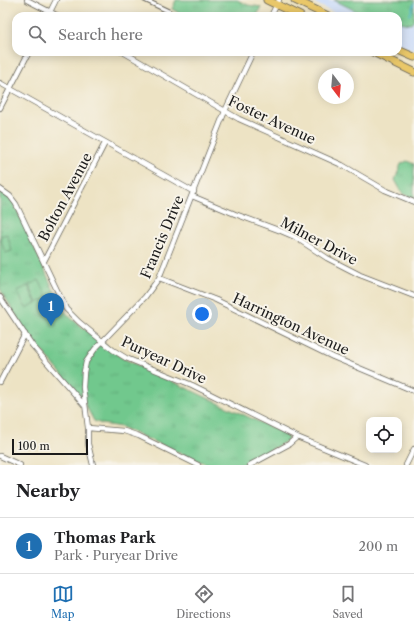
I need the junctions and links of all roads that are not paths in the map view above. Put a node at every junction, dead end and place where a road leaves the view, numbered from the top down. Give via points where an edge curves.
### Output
1 (27, 0) edge
2 (56, 0) edge
3 (145, 0) edge
4 (267, 0) edge
5 (295, 0) edge
6 (277, 2) edge
7 (46, 12) edge
8 (50, 12) edge
9 (169, 12) edge
10 (273, 12) edge
11 (293, 12) edge
12 (320, 12) edge
13 (402, 52) edge
14 (27, 56) edge
15 (130, 56) edge
16 (251, 56) edge
17 (383, 56) edge
18 (414, 58) edge
19 (414, 72) edge
20 (0, 83) edge
21 (10, 89) junction
22 (0, 108) edge
23 (225, 111) junction
24 (105, 143) junction
25 (0, 189) edge
26 (193, 194) junction
27 (414, 202) edge
28 (44, 261) junction
29 (159, 278) junction
30 (414, 296) edge
31 (0, 297) edge
32 (25, 334) junction
33 (102, 341) junction
34 (0, 382) edge
35 (414, 391) edge
36 (85, 406) junction
37 (88, 428) junction
38 (297, 437) junction
39 (414, 449) edge
40 (0, 456) edge
41 (20, 465) edge
42 (92, 465) edge
43 (198, 465) edge
44 (250, 465) edge
45 (365, 465) edge
46 (406, 465) edge

1 - 7 street
2 - 8 street
3 - 9 street
4 - 6 main road
5 - 12 main road
6 - 10 street
6 - 11 main road
13 - 18 main road
14 - 21 street
15 - 23 street, Foster Avenue
16 - 23 street, Francis Drive
17 - 19 main road
20 - 21 street, Milner Drive
21 - 22 street
21 - 24 street, Milner Drive
23 - 26 street, Francis Drive
23 - 27 street, Foster Avenue via 257,128 342,165 385,190
24 - 26 street, Milner Drive
24 - 28 street, Bolton Avenue
25 - 28 street, Puryear Drive via 16,204
26 - 29 street, Francis Drive
26 - 30 street, Milner Drive via 235,214 295,237 360,275
28 - 33 street, Puryear Drive via 66,309
29 - 33 street, Francis Drive via 145,297
29 - 35 street, Harrington Avenue via 216,300 333,357
31 - 32 street
32 - 34 street
32 - 36 street
33 - 36 street, Francis Drive via 85,366
33 - 38 street, Puryear Drive via 126,358 192,385
36 - 37 street, Francis Drive
37 - 42 street, Francis Drive
37 - 43 street via 124,431 139,436
38 - 44 street
38 - 45 street, Puryear Drive
39 - 46 street
40 - 41 street

